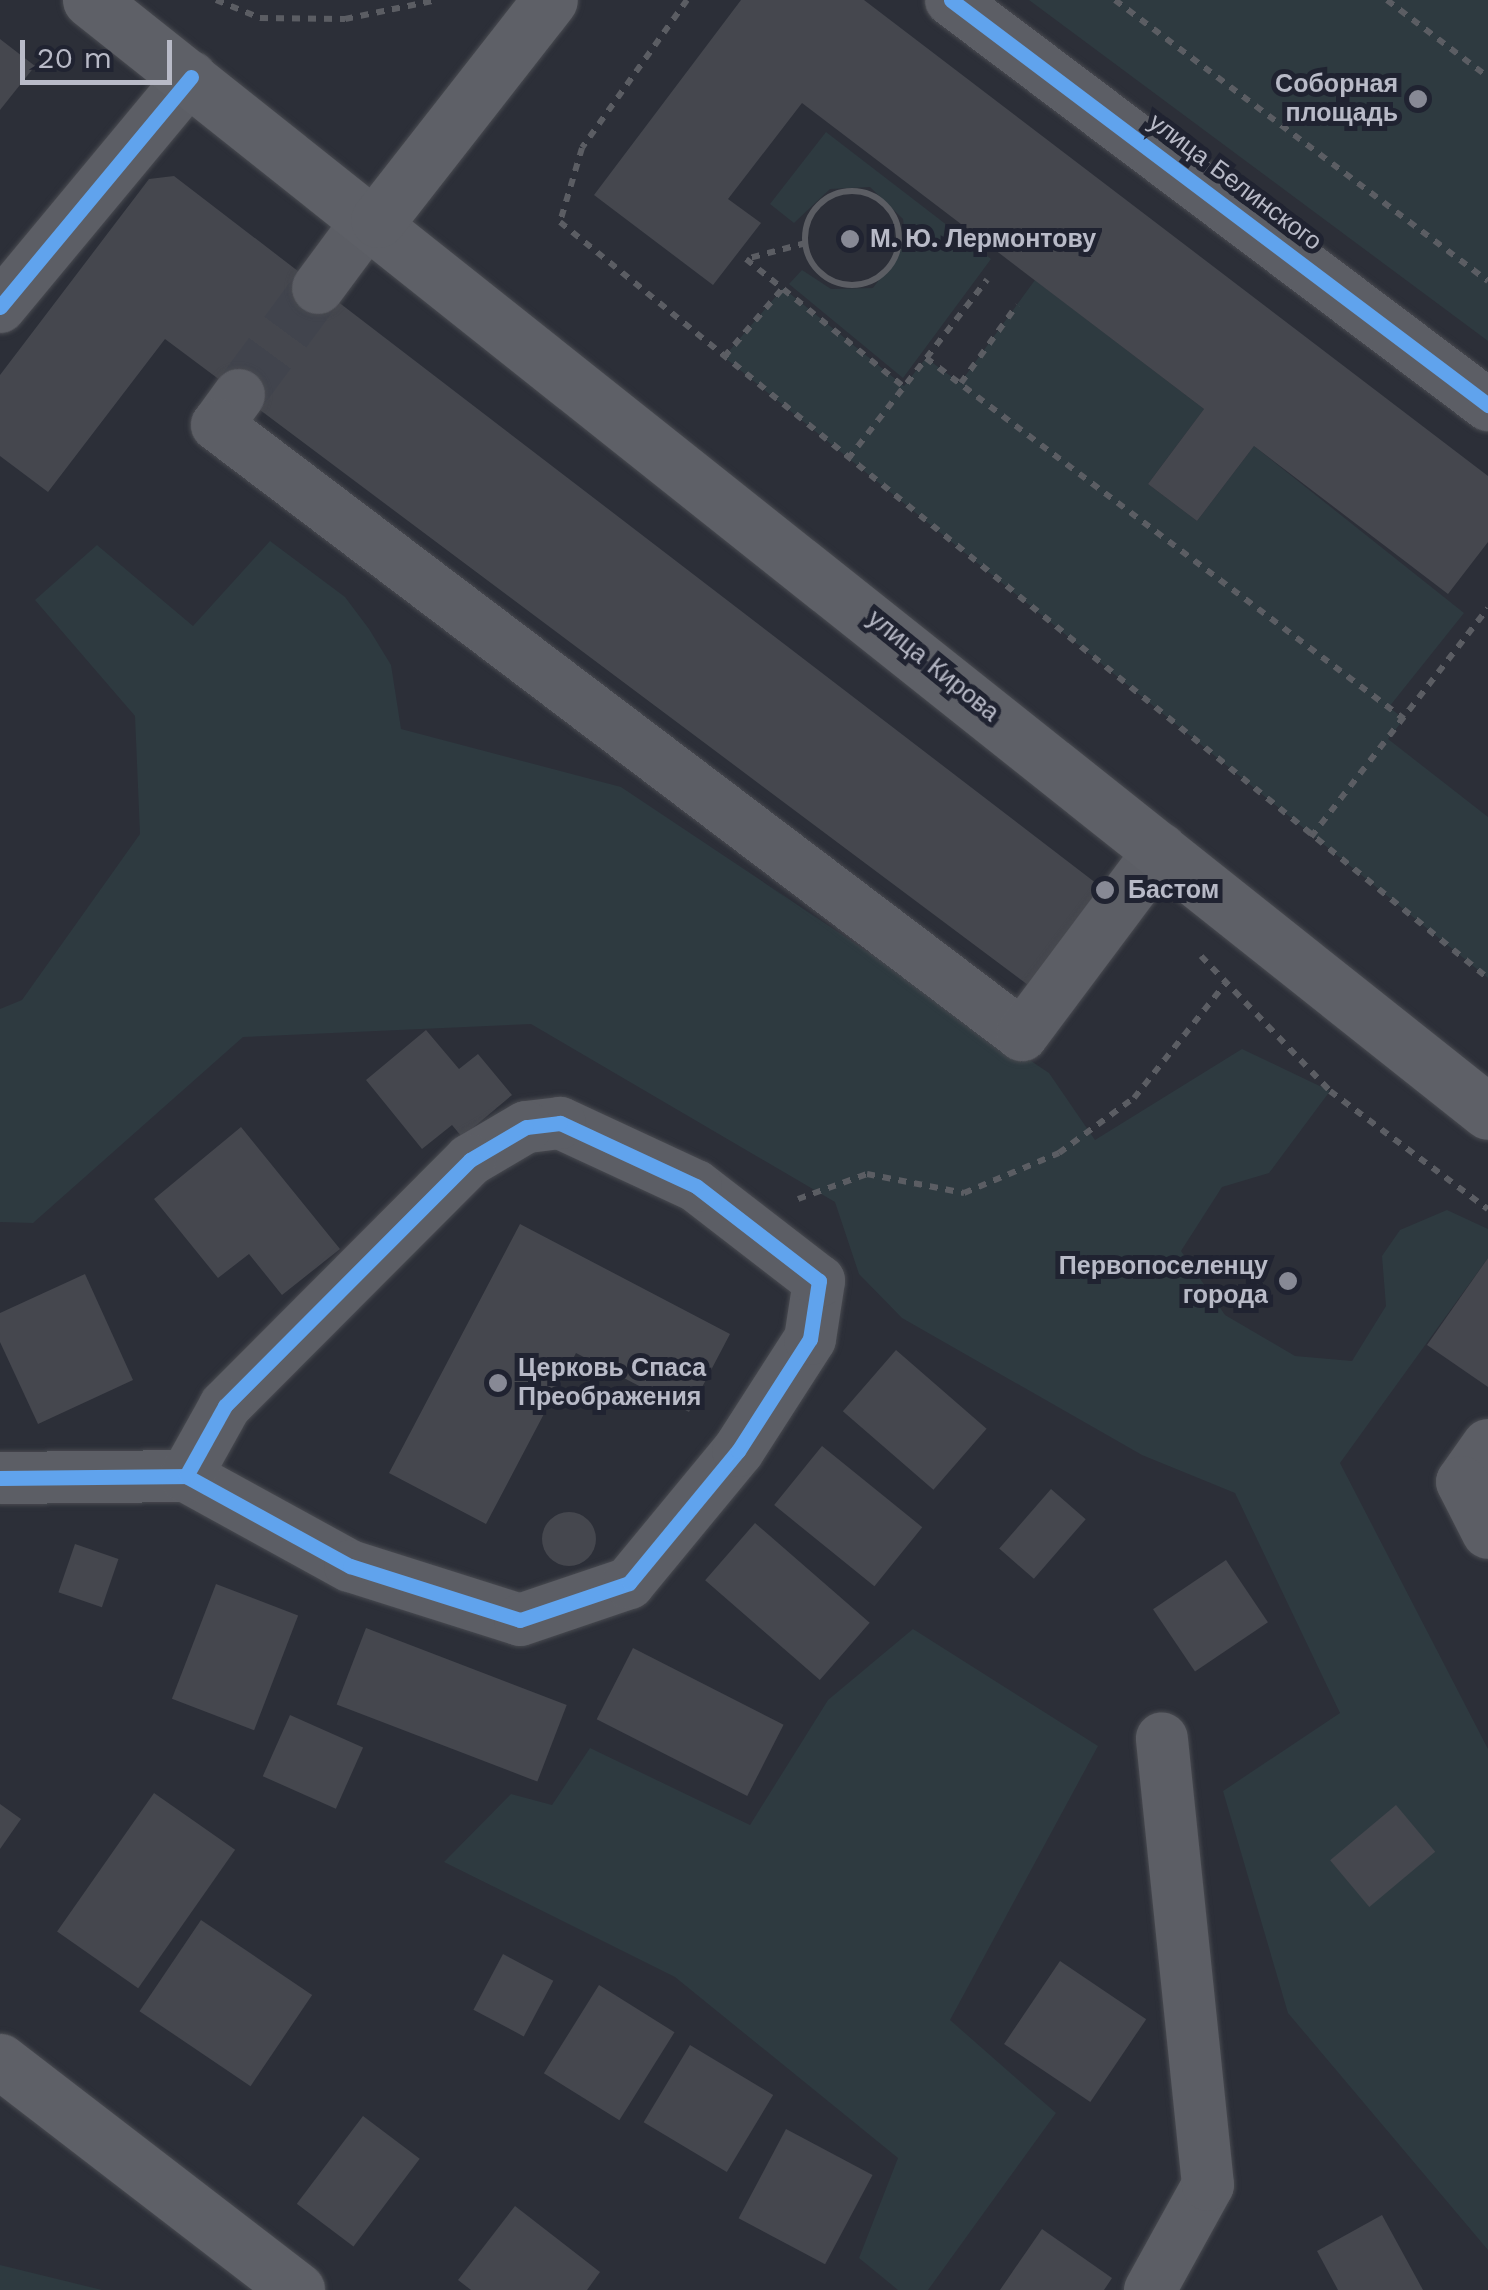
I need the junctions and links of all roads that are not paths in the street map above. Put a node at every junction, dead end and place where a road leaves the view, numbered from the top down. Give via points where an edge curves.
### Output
1 (90, 0) edge
2 (550, 0) edge
3 (952, 0) edge
4 (192, 77) junction
5 (375, 218) junction
6 (318, 288) tunnel mouth
7 (0, 307) edge
8 (239, 395) tunnel mouth
9 (1488, 405) edge
10 (1161, 849) junction
11 (1488, 1112) edge
12 (1488, 1445) edge
13 (186, 1476) junction
14 (0, 1478) edge
15 (1488, 1534) edge
16 (1162, 1738) dead end
17 (0, 2061) edge
18 (297, 2290) edge
19 (1150, 2290) edge

1 - 4 main road, улица Кирова
2 - 5 main road
3 - 9 street, улица Белинского
4 - 5 main road, улица Кирова
4 - 7 street
5 - 6 street
5 - 10 main road, улица Кирова
8 - 10 street via 217,425 1022,1035
10 - 11 main road, улица Кирова
12 - 15 street via 1462,1482
13 - 13 street via 350,1566 520,1620 629,1583 738,1451 810,1339 819,1281 696,1186 560,1123 526,1127 470,1160 225,1406
13 - 14 street
16 - 19 street via 1208,2186
17 - 18 main road

